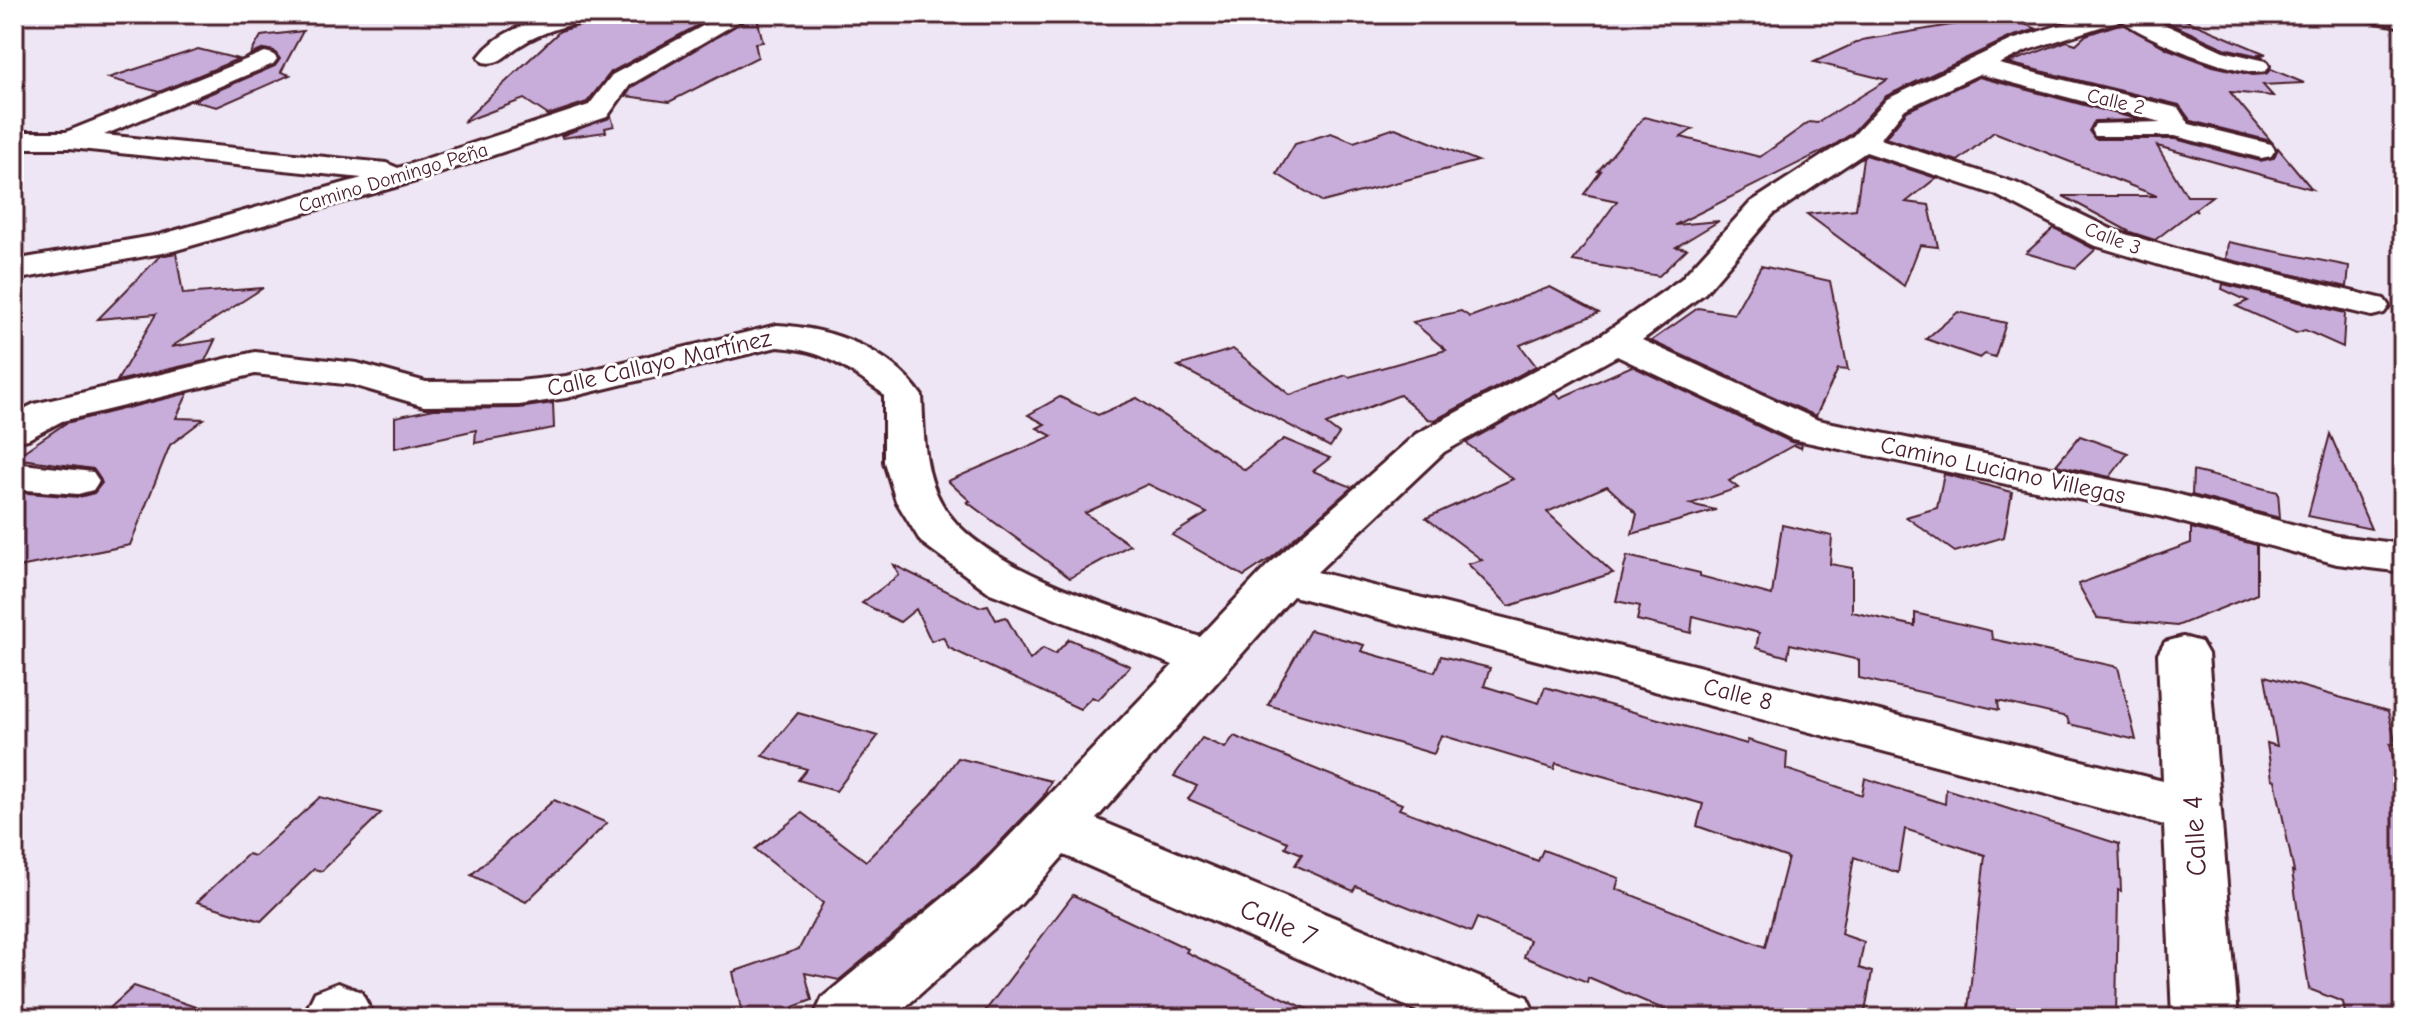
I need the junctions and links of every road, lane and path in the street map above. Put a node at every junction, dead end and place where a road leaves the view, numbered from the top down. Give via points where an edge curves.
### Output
1 (585, 14) edge
2 (741, 14) edge
3 (2118, 14) edge
4 (2131, 14) edge
5 (2370, 14) edge
6 (2403, 20) edge
7 (491, 57) dead end
8 (265, 59) dead end
9 (1977, 66) junction
10 (2257, 66) dead end
11 (2174, 128) junction
12 (2105, 130) dead end
13 (14, 140) edge
14 (70, 140) junction
15 (1863, 142) junction
16 (2261, 150) dead end
17 (409, 174) junction
18 (14, 270) edge
19 (2372, 306) dead end
20 (1616, 342) junction
21 (14, 430) edge
22 (14, 476) edge
23 (78, 481) dead end
24 (2403, 558) edge
25 (1283, 578) junction
26 (2183, 654) dead end
27 (1208, 659) junction
28 (2192, 810) junction
29 (1055, 826) junction
30 (846, 1018) edge
31 (1504, 1018) edge
32 (2205, 1018) edge

1 - 7 main road via 525,31
2 - 17 main road, Camino Domingo Peña via 621,80 598,111
3 - 9 main road via 2020,45
4 - 10 main road via 2215,56
5 - 6 main road
8 - 14 main road
9 - 11 main road, Calle 2 via 2169,114 2177,123
9 - 15 main road via 1896,104
11 - 12 main road, Calle 2
11 - 16 main road
13 - 14 main road
14 - 17 main road
15 - 19 main road, Calle 3 via 2006,189 2104,238
15 - 20 main road via 1762,208 1693,286
17 - 18 main road, Camino Domingo Peña via 162,244
20 - 24 main road, Camino Luciano Villegas via 1806,430 2165,504 2337,550
20 - 25 main road via 1430,443
21 - 27 main road, Calle Callayo Martínez via 48,412 255,363 357,374 424,394 519,393 566,387 777,336 812,338 841,349 894,384 903,396 905,462 918,501 937,532 1007,582
22 - 23 main road
25 - 27 main road
25 - 28 main road, Calle 8
26 - 28 main road, Calle 4
27 - 29 main road
28 - 32 main road, Calle 4
29 - 30 main road via 999,887
29 - 31 main road, Calle 7

